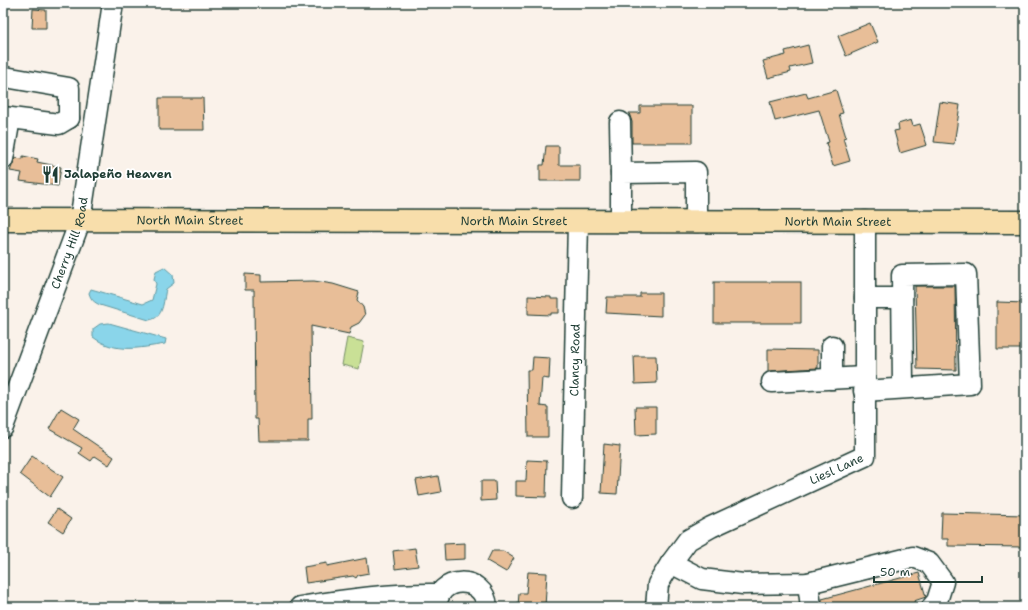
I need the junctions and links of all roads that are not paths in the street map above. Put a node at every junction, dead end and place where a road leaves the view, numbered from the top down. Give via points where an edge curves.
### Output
1 (114, 3) edge
2 (3, 80) edge
3 (7, 118) edge
4 (69, 118) junction
5 (620, 122) dead end
6 (96, 126) junction
7 (3, 159) edge
8 (621, 173) junction
9 (3, 220) edge
10 (80, 221) junction
11 (864, 221) junction
12 (578, 222) junction
13 (622, 222) junction
14 (696, 222) junction
15 (1025, 222) edge
16 (864, 298) junction
17 (902, 298) junction
18 (832, 346) dead end
19 (832, 379) junction
20 (772, 382) dead end
21 (864, 384) junction
22 (903, 388) junction
23 (3, 427) edge
24 (572, 498) dead end
25 (671, 563) junction
26 (808, 583) junction
27 (438, 601) edge
28 (300, 607) edge
29 (487, 607) edge
30 (656, 607) edge
31 (811, 607) edge
32 (932, 607) edge

1 - 6 street, Cherry Hill Road
2 - 4 street via 5,77 69,88
3 - 4 street via 59,124
3 - 7 street
4 - 6 street
5 - 8 street
6 - 10 street, Cherry Hill Road
8 - 13 street
8 - 14 street via 696,172
9 - 10 main road, North Main Street
10 - 12 main road, North Main Street
10 - 23 street, Cherry Hill Road
11 - 14 main road, North Main Street
11 - 15 main road, North Main Street
11 - 16 street, Liesl Lane
12 - 13 main road, North Main Street
12 - 24 street, Clancy Road
13 - 14 main road, North Main Street
16 - 17 street
16 - 21 street, Liesl Lane
17 - 22 street
17 - 22 street via 902,275 966,274 970,384
18 - 19 street
19 - 20 street
19 - 21 street
21 - 22 street
21 - 25 street, Liesl Lane via 865,456 711,526 688,540
25 - 26 street via 702,579 743,584
25 - 30 street, Liesl Lane via 658,584
26 - 31 street
26 - 32 street via 913,557 929,563 942,582 937,601
27 - 28 street via 416,594
27 - 29 street via 446,587 465,582 482,592

